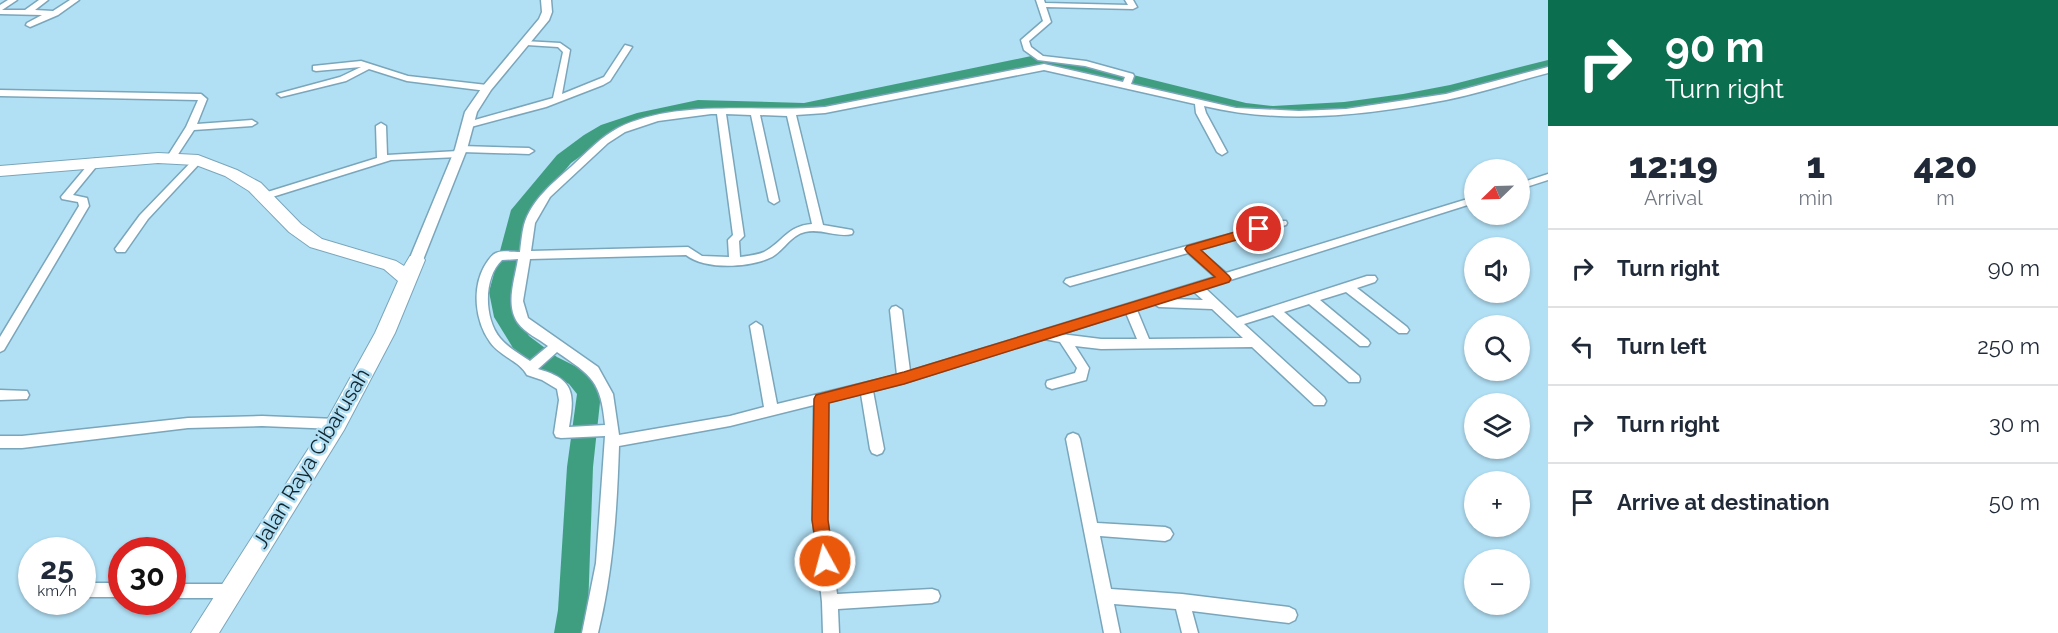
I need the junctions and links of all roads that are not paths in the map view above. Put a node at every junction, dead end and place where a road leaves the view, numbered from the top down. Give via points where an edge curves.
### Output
1 (13, 0) edge
2 (44, 0) edge
3 (75, 0) edge
4 (546, 0) edge
5 (1129, 0) edge
6 (1041, 2) edge
7 (0, 10) edge
8 (26, 12) junction
9 (51, 13) junction
10 (30, 25) dead end
11 (527, 43) junction
12 (628, 47) dead end
13 (369, 66) junction
14 (316, 68) dead end
15 (1548, 70) edge
16 (1128, 82) junction
17 (487, 88) junction
18 (0, 93) edge
19 (281, 94) dead end
20 (557, 99) junction
21 (1199, 104) junction
22 (721, 112) junction
23 (755, 113) junction
24 (791, 113) junction
25 (252, 123) dead end
26 (467, 125) junction
27 (381, 126) dead end
28 (191, 127) junction
29 (460, 152) junction
30 (529, 152) dead end
31 (1222, 152) dead end
32 (172, 158) junction
33 (382, 159) junction
34 (198, 160) junction
35 (95, 162) junction
36 (0, 171) edge
37 (1548, 177) edge
38 (1530, 183) edge
39 (265, 196) junction
40 (774, 201) dead end
41 (1464, 204) edge
42 (1282, 223) dead end
43 (818, 226) junction
44 (848, 232) dead end
45 (121, 249) dead end
46 (1191, 249) junction
47 (515, 255) junction
48 (735, 260) junction
49 (405, 268) junction
50 (1225, 279) junction
51 (1371, 279) dead end
52 (1070, 282) dead end
53 (1348, 286) junction
54 (1196, 287) junction
55 (1311, 299) junction
56 (1148, 302) junction
57 (1215, 305) junction
58 (1130, 308) junction
59 (896, 310) dead end
60 (1274, 310) junction
61 (1235, 323) junction
62 (756, 326) dead end
63 (1403, 330) dead end
64 (1046, 334) junction
65 (1065, 339) junction
66 (1255, 342) junction
67 (1145, 343) junction
68 (1364, 343) dead end
69 (0, 347) edge
70 (553, 348) junction
71 (532, 367) junction
72 (904, 378) junction
73 (1354, 379) dead end
74 (1052, 384) dead end
75 (866, 387) junction
76 (0, 394) edge
77 (22, 396) dead end
78 (822, 399) junction
79 (1319, 401) dead end
80 (771, 409) junction
81 (336, 424) junction
82 (612, 436) junction
83 (1073, 439) dead end
84 (0, 442) edge
85 (877, 449) dead end
86 (1091, 529) junction
87 (1166, 534) dead end
88 (186, 591) edge
89 (230, 591) junction
90 (932, 596) dead end
91 (1105, 596) junction
92 (830, 602) junction
93 (1182, 602) junction
94 (1289, 615) dead end
95 (204, 633) edge
96 (590, 633) edge
97 (831, 633) edge
98 (1112, 633) edge
99 (1190, 633) edge

1 - 7 street
2 - 8 street
3 - 9 street
4 - 11 street via 544,20
5 - 6 street via 1133,7
6 - 16 street via 1047,22 1024,42 1037,57 1086,64
7 - 8 street
8 - 9 street
9 - 10 street
11 - 17 street
11 - 20 street via 560,45 567,52
12 - 20 street via 607,79
13 - 14 street via 353,63
13 - 17 street via 407,78
13 - 19 street via 343,79
15 - 21 street via 1446,97 1346,112 1255,113
16 - 21 street
16 - 24 street via 1044,67 847,107
17 - 26 street
18 - 28 street via 201,97
20 - 26 street
21 - 31 street
22 - 23 street
22 - 47 street via 656,118 622,130 605,141 546,195
22 - 48 street via 739,236 733,240
23 - 24 street
23 - 40 street
24 - 43 street
25 - 28 street
26 - 29 street
27 - 33 street
28 - 32 street
29 - 30 street
29 - 33 street
29 - 49 street
32 - 34 main road
32 - 35 main road
33 - 39 street
34 - 39 main road via 231,173
34 - 45 street via 144,217
35 - 36 main road
35 - 69 street via 66,197 83,200 84,206
37 - 38 street
39 - 49 main road via 287,221 316,243
41 - 50 street
42 - 46 street
43 - 44 street
43 - 48 street via 800,230 770,253
46 - 50 street
46 - 52 street
47 - 48 street via 688,251 700,259
47 - 70 street via 519,312 523,321
47 - 71 street via 495,259 482,287 483,303 494,339
49 - 81 main road, Jalan Raya Cibarusah via 385,333
50 - 54 street
51 - 53 street
53 - 55 street
53 - 63 street
54 - 56 street
54 - 57 street
55 - 60 street
55 - 68 street
56 - 57 street
56 - 58 street
57 - 61 street
58 - 64 street
58 - 67 street
59 - 72 street
60 - 61 street
60 - 73 street
61 - 66 street
62 - 80 street
64 - 65 street
64 - 72 street
65 - 67 street via 1101,344
65 - 74 street via 1083,373
66 - 67 street
66 - 79 street
70 - 71 street
70 - 82 street via 588,367 600,379 610,404
71 - 82 street via 532,372 553,377 564,388 567,396 561,433
72 - 75 street
75 - 78 street
75 - 85 street
76 - 77 street
78 - 80 street
78 - 92 street via 820,520
80 - 82 street via 730,421
81 - 84 street via 188,423
81 - 89 main road, Jalan Raya Cibarusah
82 - 96 street via 602,580
83 - 86 street
86 - 87 street
86 - 91 street
88 - 89 street
89 - 95 main road, Jalan Raya Cibarusah
90 - 92 street
91 - 93 street
91 - 98 street
92 - 97 street
93 - 94 street
93 - 99 street

